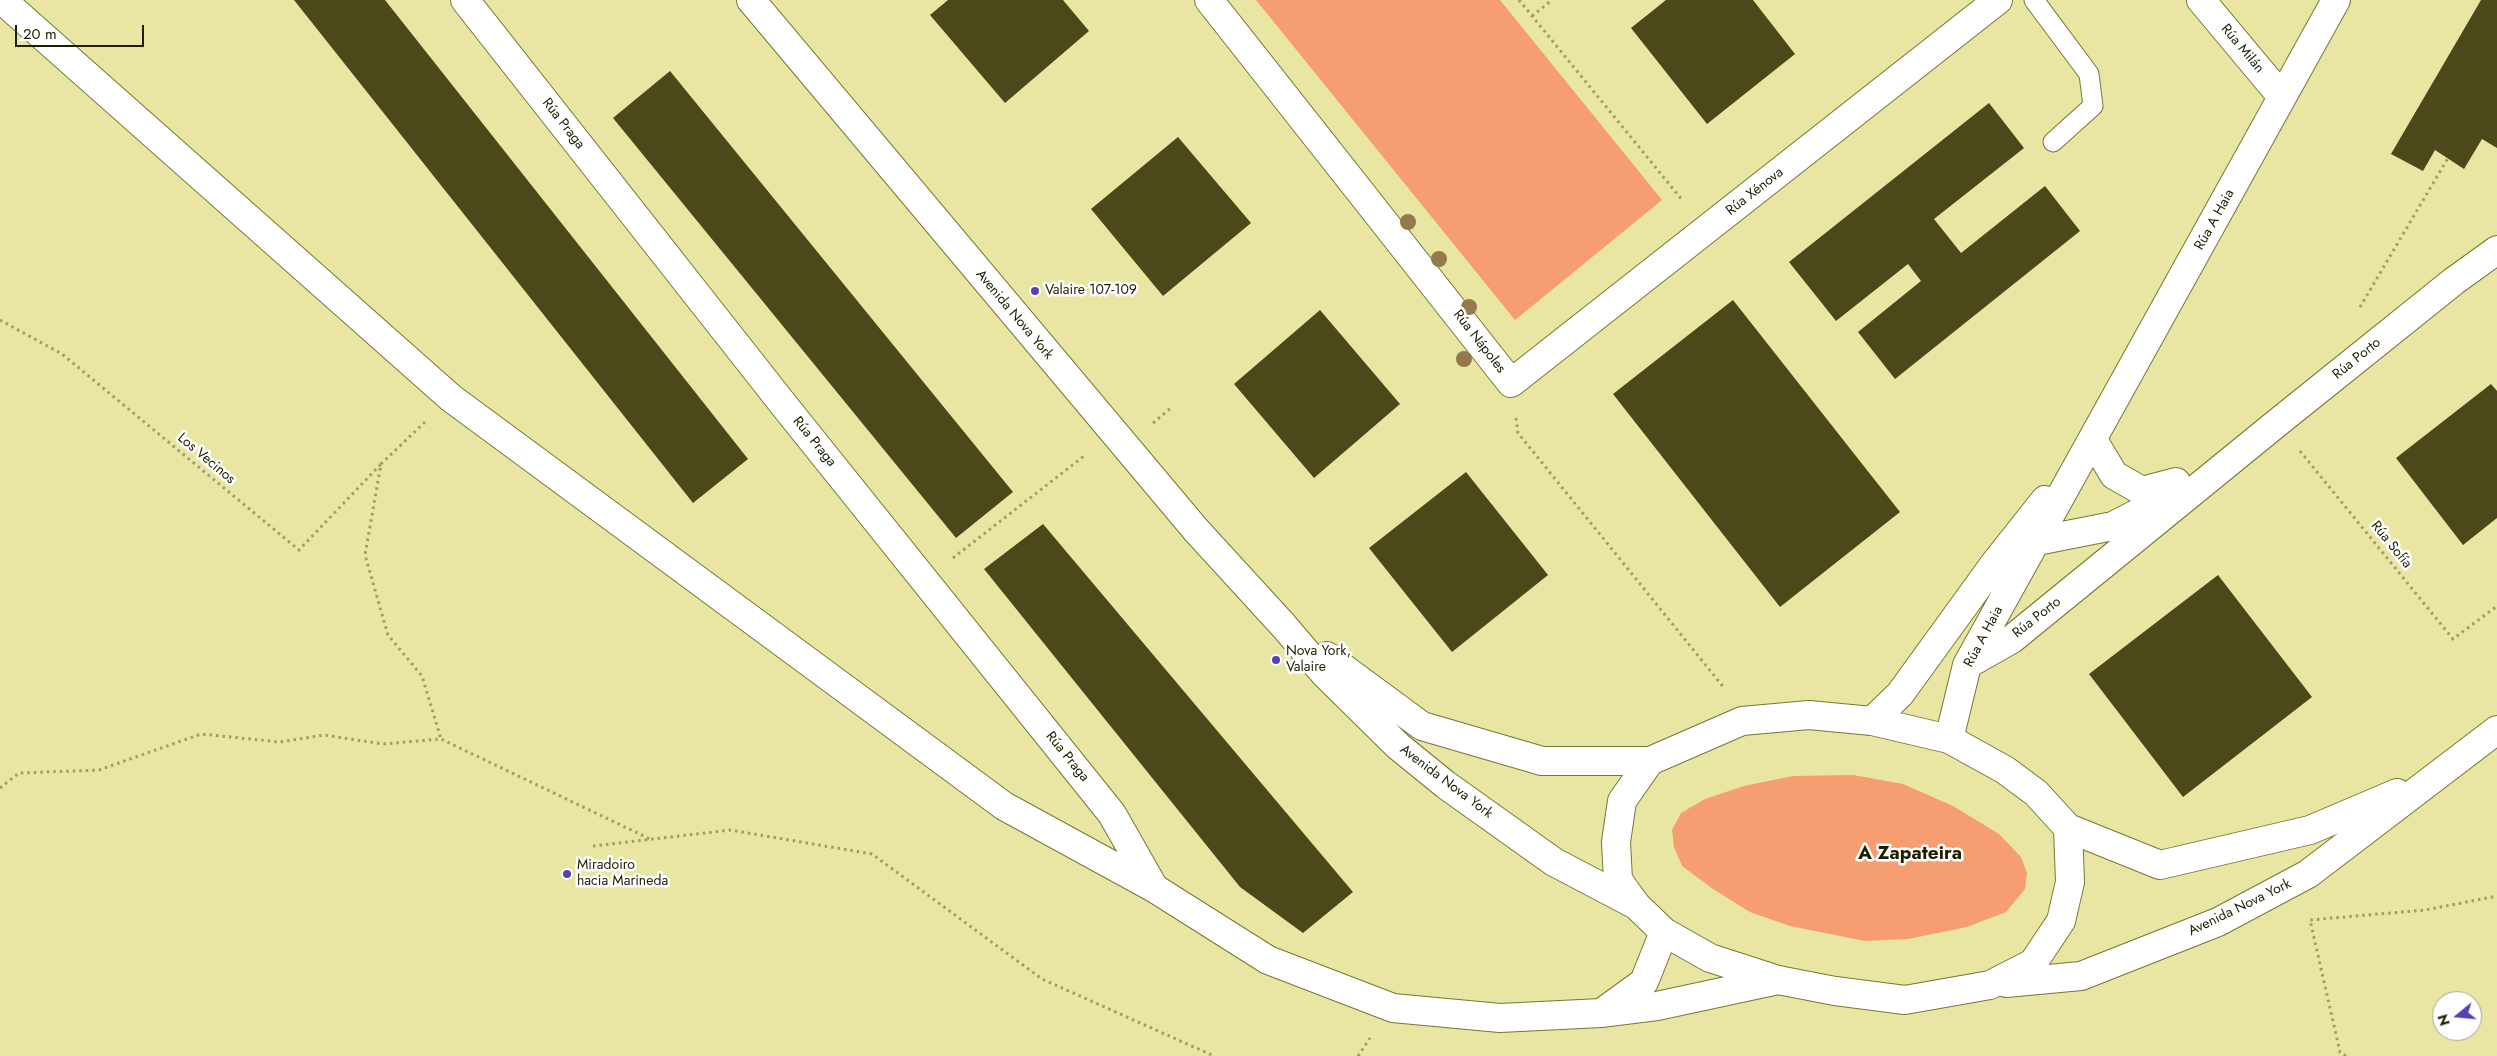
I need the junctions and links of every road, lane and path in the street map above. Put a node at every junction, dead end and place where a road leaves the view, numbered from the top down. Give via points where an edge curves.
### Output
1 (2, 0) edge
2 (465, 0) edge
3 (751, 0) edge
4 (1209, 0) edge
5 (1519, 0) edge
6 (1552, 0) edge
7 (1998, 0) edge
8 (2034, 0) edge
9 (2201, 0) edge
10 (2336, 0) edge
11 (1532, 16) junction
12 (2282, 97) junction
13 (2053, 142) dead end
14 (2448, 158) dead end
15 (1707, 230) junction
16 (2497, 250) edge
17 (2358, 311) dead end
18 (0, 320) edge
19 (1512, 383) junction
20 (451, 398) junction
21 (2277, 423) junction
22 (2093, 440) junction
23 (1124, 446) junction
24 (381, 464) junction
25 (2219, 470) junction
26 (2037, 542) junction
27 (1994, 563) junction
28 (925, 580) junction
29 (2497, 606) edge
30 (1283, 624) junction
31 (1966, 665) junction
32 (1727, 691) dead end
33 (1872, 722) junction
34 (2497, 730) edge
35 (441, 739) junction
36 (1948, 739) junction
37 (1650, 761) junction
38 (2433, 778) junction
39 (0, 788) edge
40 (2068, 828) junction
41 (650, 839) junction
42 (593, 846) dead end
43 (1154, 888) junction
44 (2497, 896) edge
45 (1636, 905) junction
46 (1664, 932) junction
47 (1778, 980) junction
48 (1990, 985) junction
49 (1601, 1013) junction
50 (1214, 1056) edge
51 (2346, 1056) edge

1 - 20 street
2 - 28 street, Rúa Praga
3 - 23 street, Avenida Nova York
4 - 19 street, Rúa Nápoles
5 - 11 path
6 - 11 path
7 - 15 street, Rúa Xénova
8 - 13 lane via 2089,74 2093,106
9 - 12 street, Rúa Milán
10 - 12 street, Rúa A Haia
11 - 15 path
12 - 22 street, Rúa A Haia
14 - 17 path
15 - 19 street, Rúa Xénova
16 - 21 street, Rúa Porto
18 - 24 path, Los Vecinos via 62,354 299,550
19 - 32 path, Rúa Nápoles via 1518,433
20 - 24 path
20 - 43 street via 1004,806
21 - 25 street, Rúa Porto
21 - 29 path, Rúa Sofía via 2453,639
22 - 25 street, Rúa Porto via 2114,475 2142,491
22 - 26 street, Rúa A Haia
22 - 27 street, Rúa A Haia
23 - 28 path via 1095,469 1084,456
23 - 30 street, Avenida Nova York
24 - 35 path via 366,555 388,635 422,676
25 - 26 street, Rúa Porto via 2113,526
25 - 31 street, Rúa Porto via 2012,639
26 - 27 street, Rúa A Haia
26 - 31 street, Rúa A Haia
27 - 33 street, Rúa A Haia via 1900,694
28 - 43 street, Rúa Praga via 1112,814
30 - 37 street, Avenida Nova York via 1422,726 1542,762
30 - 45 street, Avenida Nova York via 1344,693 1398,746 1446,785 1554,862
31 - 36 street, Rúa A Haia
33 - 36 street
33 - 37 street via 1809,715 1742,721
34 - 38 street, Avenida Nova York
35 - 39 path via 383,744 324,735 280,742 201,734 99,770 19,774
35 - 41 path
36 - 40 street via 2005,770 2036,793
37 - 45 street via 1622,801 1616,842 1618,880
38 - 40 street, Avenida Nova York via 2310,830 2160,865
38 - 48 street, Avenida Nova York via 2308,874 2218,922 2081,976
40 - 48 street via 2070,882 2061,921 2033,964
41 - 42 path
41 - 50 path via 730,830 872,854 1042,979
43 - 49 street via 1268,960 1393,1008 1500,1018
44 - 51 path via 2425,910 2310,920 2340,1052
45 - 46 street
46 - 47 street via 1710,958
46 - 49 street via 1644,982
47 - 48 street via 1905,1000
47 - 49 street via 1657,1006

